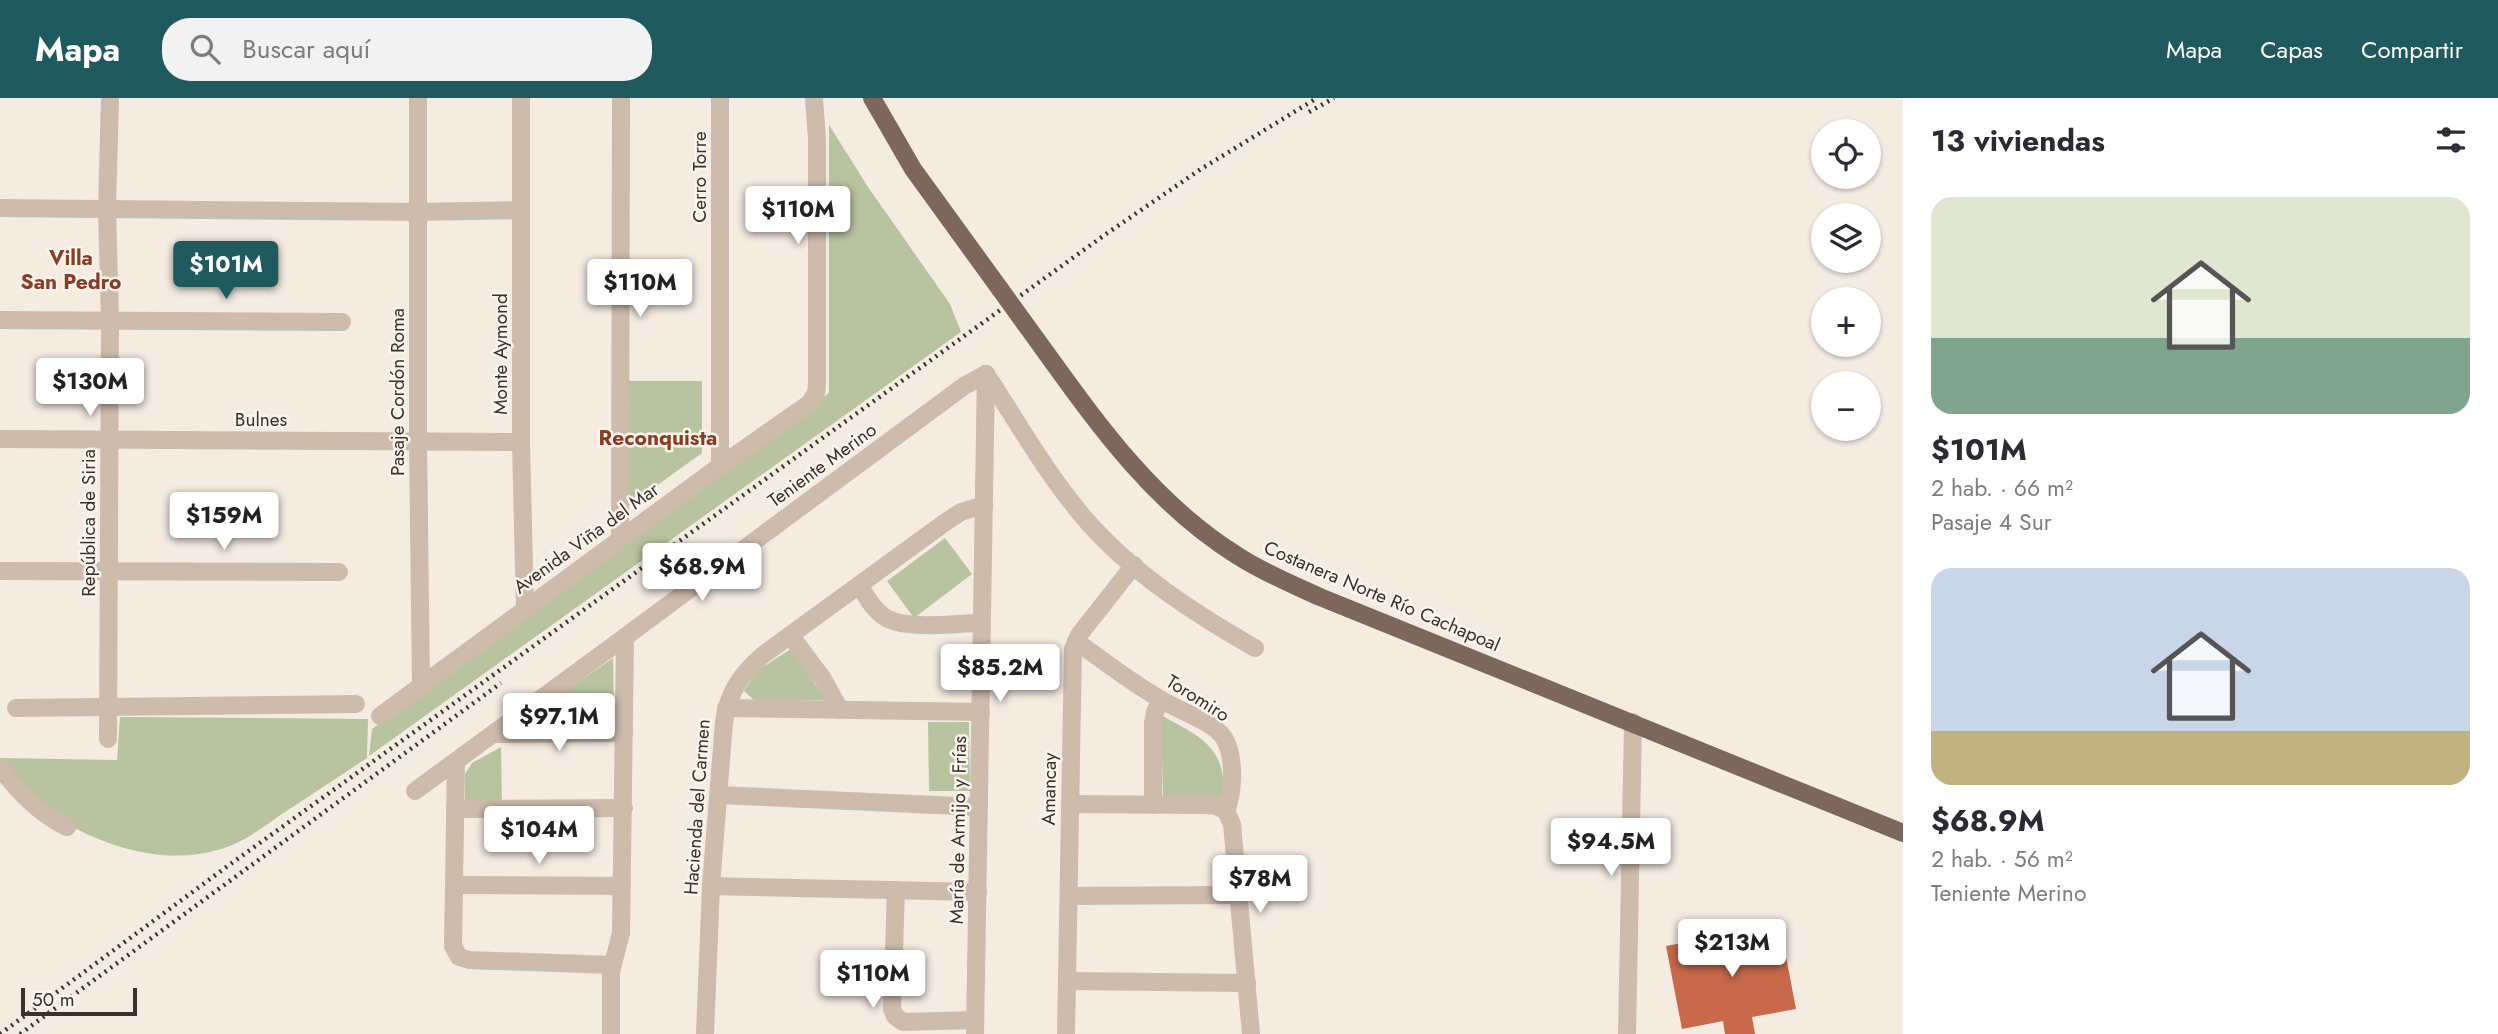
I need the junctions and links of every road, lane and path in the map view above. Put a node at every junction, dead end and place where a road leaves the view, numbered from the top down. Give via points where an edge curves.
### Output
1 (110, 98) edge
2 (418, 98) edge
3 (522, 98) edge
4 (621, 98) edge
5 (720, 98) edge
6 (814, 98) edge
7 (872, 98) edge
8 (0, 208) edge
9 (107, 209) junction
10 (522, 211) junction
11 (418, 212) junction
12 (110, 319) junction
13 (0, 320) edge
14 (342, 322) dead end
15 (986, 374) junction
16 (0, 439) edge
17 (109, 439) junction
18 (418, 442) junction
19 (521, 442) junction
20 (720, 466) junction
21 (984, 505) junction
22 (620, 539) junction
23 (1134, 565) junction
24 (108, 571) junction
25 (0, 572) edge
26 (339, 572) dead end
27 (859, 585) junction
28 (525, 609) junction
29 (982, 623) junction
30 (790, 635) junction
31 (625, 637) junction
32 (1076, 641) junction
33 (1255, 648) dead end
34 (421, 686) junction
35 (1161, 700) junction
36 (356, 704) dead end
37 (108, 706) junction
38 (16, 708) dead end
39 (726, 708) junction
40 (841, 710) junction
41 (981, 712) junction
42 (380, 716) dead end
43 (1633, 722) junction
44 (624, 733) junction
45 (494, 734) junction
46 (108, 739) dead end
47 (456, 762) junction
48 (0, 767) edge
49 (415, 791) dead end
50 (719, 795) junction
51 (1070, 804) junction
52 (1153, 805) junction
53 (979, 807) junction
54 (455, 808) junction
55 (624, 808) junction
56 (1226, 811) junction
57 (66, 827) dead end
58 (1903, 833) edge
59 (455, 885) junction
60 (622, 886) junction
61 (711, 886) junction
62 (896, 890) junction
63 (978, 892) junction
64 (1238, 895) junction
65 (1069, 896) junction
66 (612, 965) junction
67 (1067, 981) junction
68 (1247, 983) junction
69 (975, 1027) edge
70 (611, 1034) edge
71 (705, 1034) edge
72 (1066, 1034) edge
73 (1251, 1034) edge
74 (1627, 1034) edge

1 - 9 street, República de Siria
2 - 11 street, Pasaje Cordón Roma
3 - 10 street, Monte Aymond
4 - 22 street
5 - 20 street, Cerro Torre
6 - 20 street, Avenida Viña del Mar via 816,393 810,403
7 - 43 main road, Costanera Norte Río Cachapoal, bridge via 913,169 1106,435 1173,508 1238,557 1320,597
8 - 9 street
9 - 11 street
9 - 12 street, República de Siria
10 - 11 street
10 - 19 street, Monte Aymond
11 - 18 street, Pasaje Cordón Roma
12 - 13 street
12 - 14 street
12 - 17 street, República de Siria
15 - 21 street, María de Armijo y Frías
15 - 23 street via 1059,487 1101,537
15 - 31 street, Teniente Merino
16 - 17 street, Bulnes
17 - 18 street, Bulnes
17 - 24 street, República de Siria
18 - 19 street, Bulnes
18 - 34 street, Pasaje Cordón Roma
19 - 28 street, Monte Aymond
20 - 22 street, Avenida Viña del Mar
21 - 27 street, Hacienda del Carmen via 954,516
21 - 29 street, María de Armijo y Frías
22 - 28 street, Avenida Viña del Mar
23 - 32 street
23 - 33 street via 1196,614
24 - 25 street
24 - 26 street
24 - 37 street, República de Siria
27 - 29 street via 880,613 904,624
27 - 30 street, Hacienda del Carmen
28 - 34 street, Avenida Viña del Mar
29 - 41 street, María de Armijo y Frías
30 - 39 street, Hacienda del Carmen via 744,672
30 - 40 street
31 - 44 street
31 - 45 street, Teniente Merino
32 - 35 street, Toromiro
32 - 51 street, Amancay
34 - 42 street, Avenida Viña del Mar
35 - 52 street via 1153,723
35 - 56 street, Toromiro via 1222,735 1230,759 1231,796
36 - 37 street
37 - 38 street
37 - 46 street, República de Siria
39 - 40 street
39 - 50 street, Hacienda del Carmen
40 - 41 street
41 - 53 street, María de Armijo y Frías
43 - 58 main road, Costanera Norte Río Cachapoal
43 - 74 street
44 - 45 street
44 - 55 street
45 - 47 street, Teniente Merino
47 - 49 street, Teniente Merino
47 - 54 street
48 - 57 street via 36,805
50 - 53 street
50 - 61 street, Hacienda del Carmen
51 - 52 street
51 - 65 street, Amancay
52 - 56 street via 1206,805
53 - 63 street, María de Armijo y Frías
54 - 55 street
54 - 59 street
55 - 60 street
56 - 64 street, Toromiro via 1232,824
59 - 60 street
59 - 66 street via 453,946 459,957
60 - 66 street via 620,942
61 - 62 street
61 - 71 street, Hacienda del Carmen
62 - 63 street
62 - 69 street via 895,1016 903,1022
63 - 69 street, María de Armijo y Frías
64 - 65 street
64 - 68 street, Toromiro
65 - 67 street, Amancay
66 - 70 street
67 - 68 street
67 - 72 street, Amancay
68 - 73 street, Toromiro

